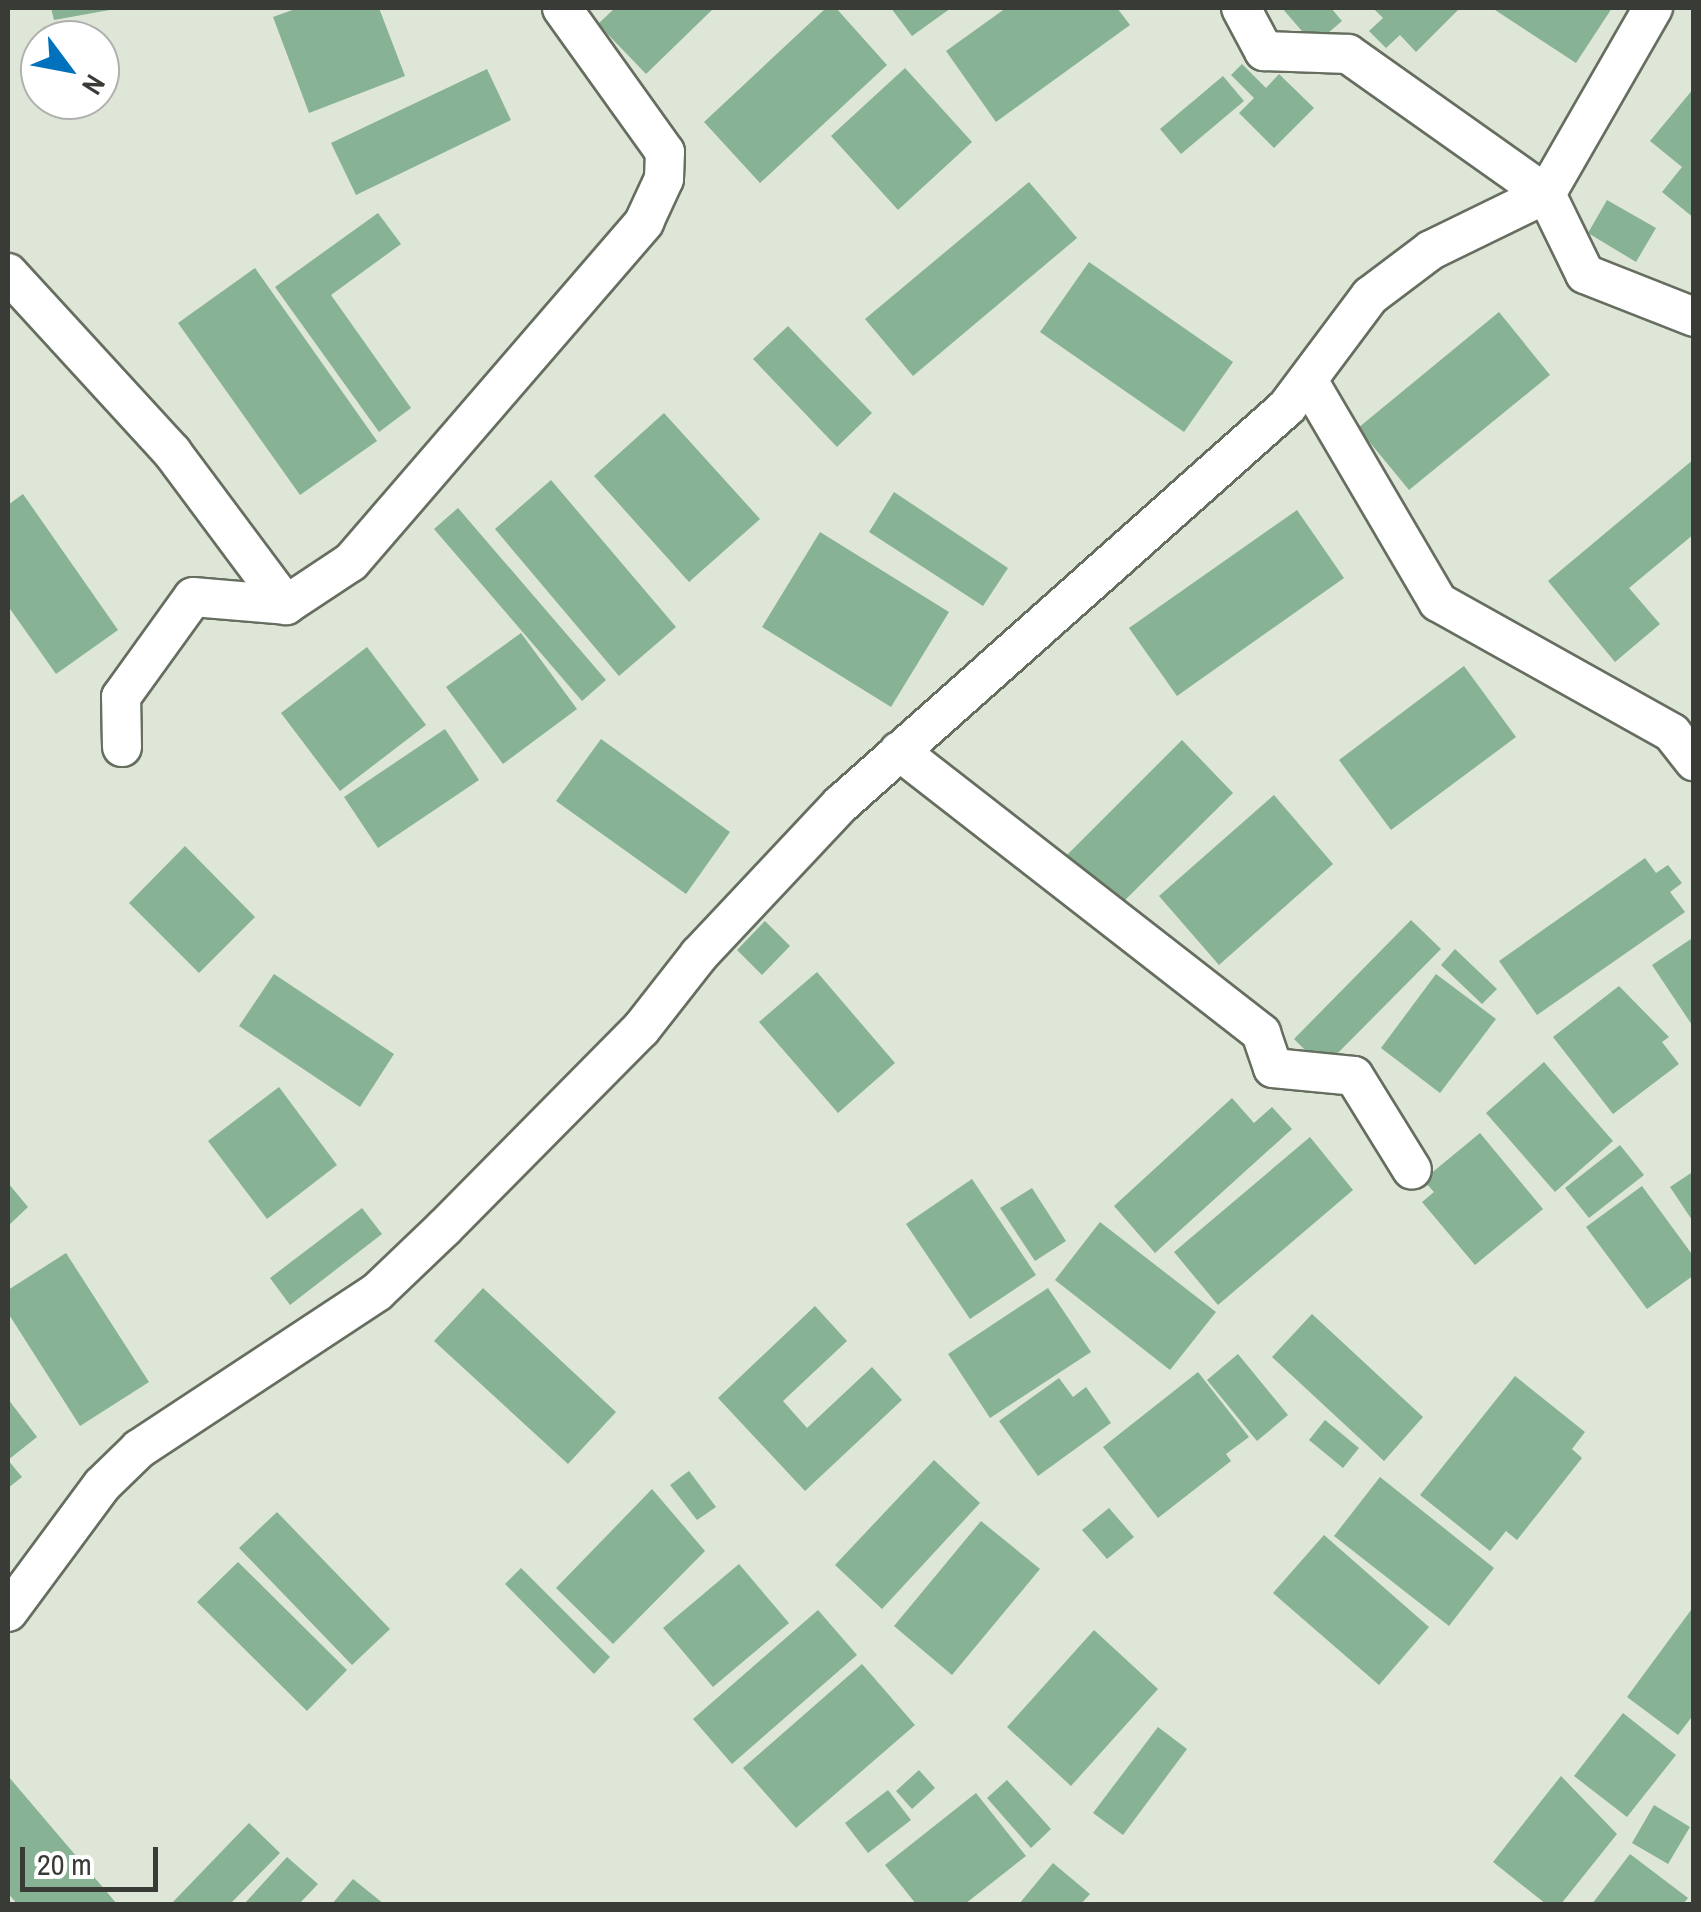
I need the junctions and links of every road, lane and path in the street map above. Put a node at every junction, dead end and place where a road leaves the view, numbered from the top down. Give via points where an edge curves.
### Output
1 (562, 8) edge
2 (1241, 8) edge
3 (1653, 8) edge
4 (1546, 194) junction
5 (8, 273) edge
6 (1694, 317) edge
7 (1309, 382) junction
8 (286, 605) junction
9 (122, 747) dead end
10 (899, 751) junction
11 (1694, 761) edge
12 (1412, 1170) dead end
13 (8, 1612) edge

1 - 8 street via 665,152 664,180 644,222 442,461 351,562
2 - 4 street via 1264,51 1348,54
3 - 4 street
4 - 6 street via 1585,274
4 - 7 street via 1431,250 1370,296
5 - 8 street via 172,452
7 - 10 street
7 - 11 street via 1438,602 1672,734
8 - 9 street via 193,597 121,696
10 - 12 street via 1261,1033 1273,1068 1354,1076
10 - 13 street via 444,1228 377,1292 139,1449 102,1484

